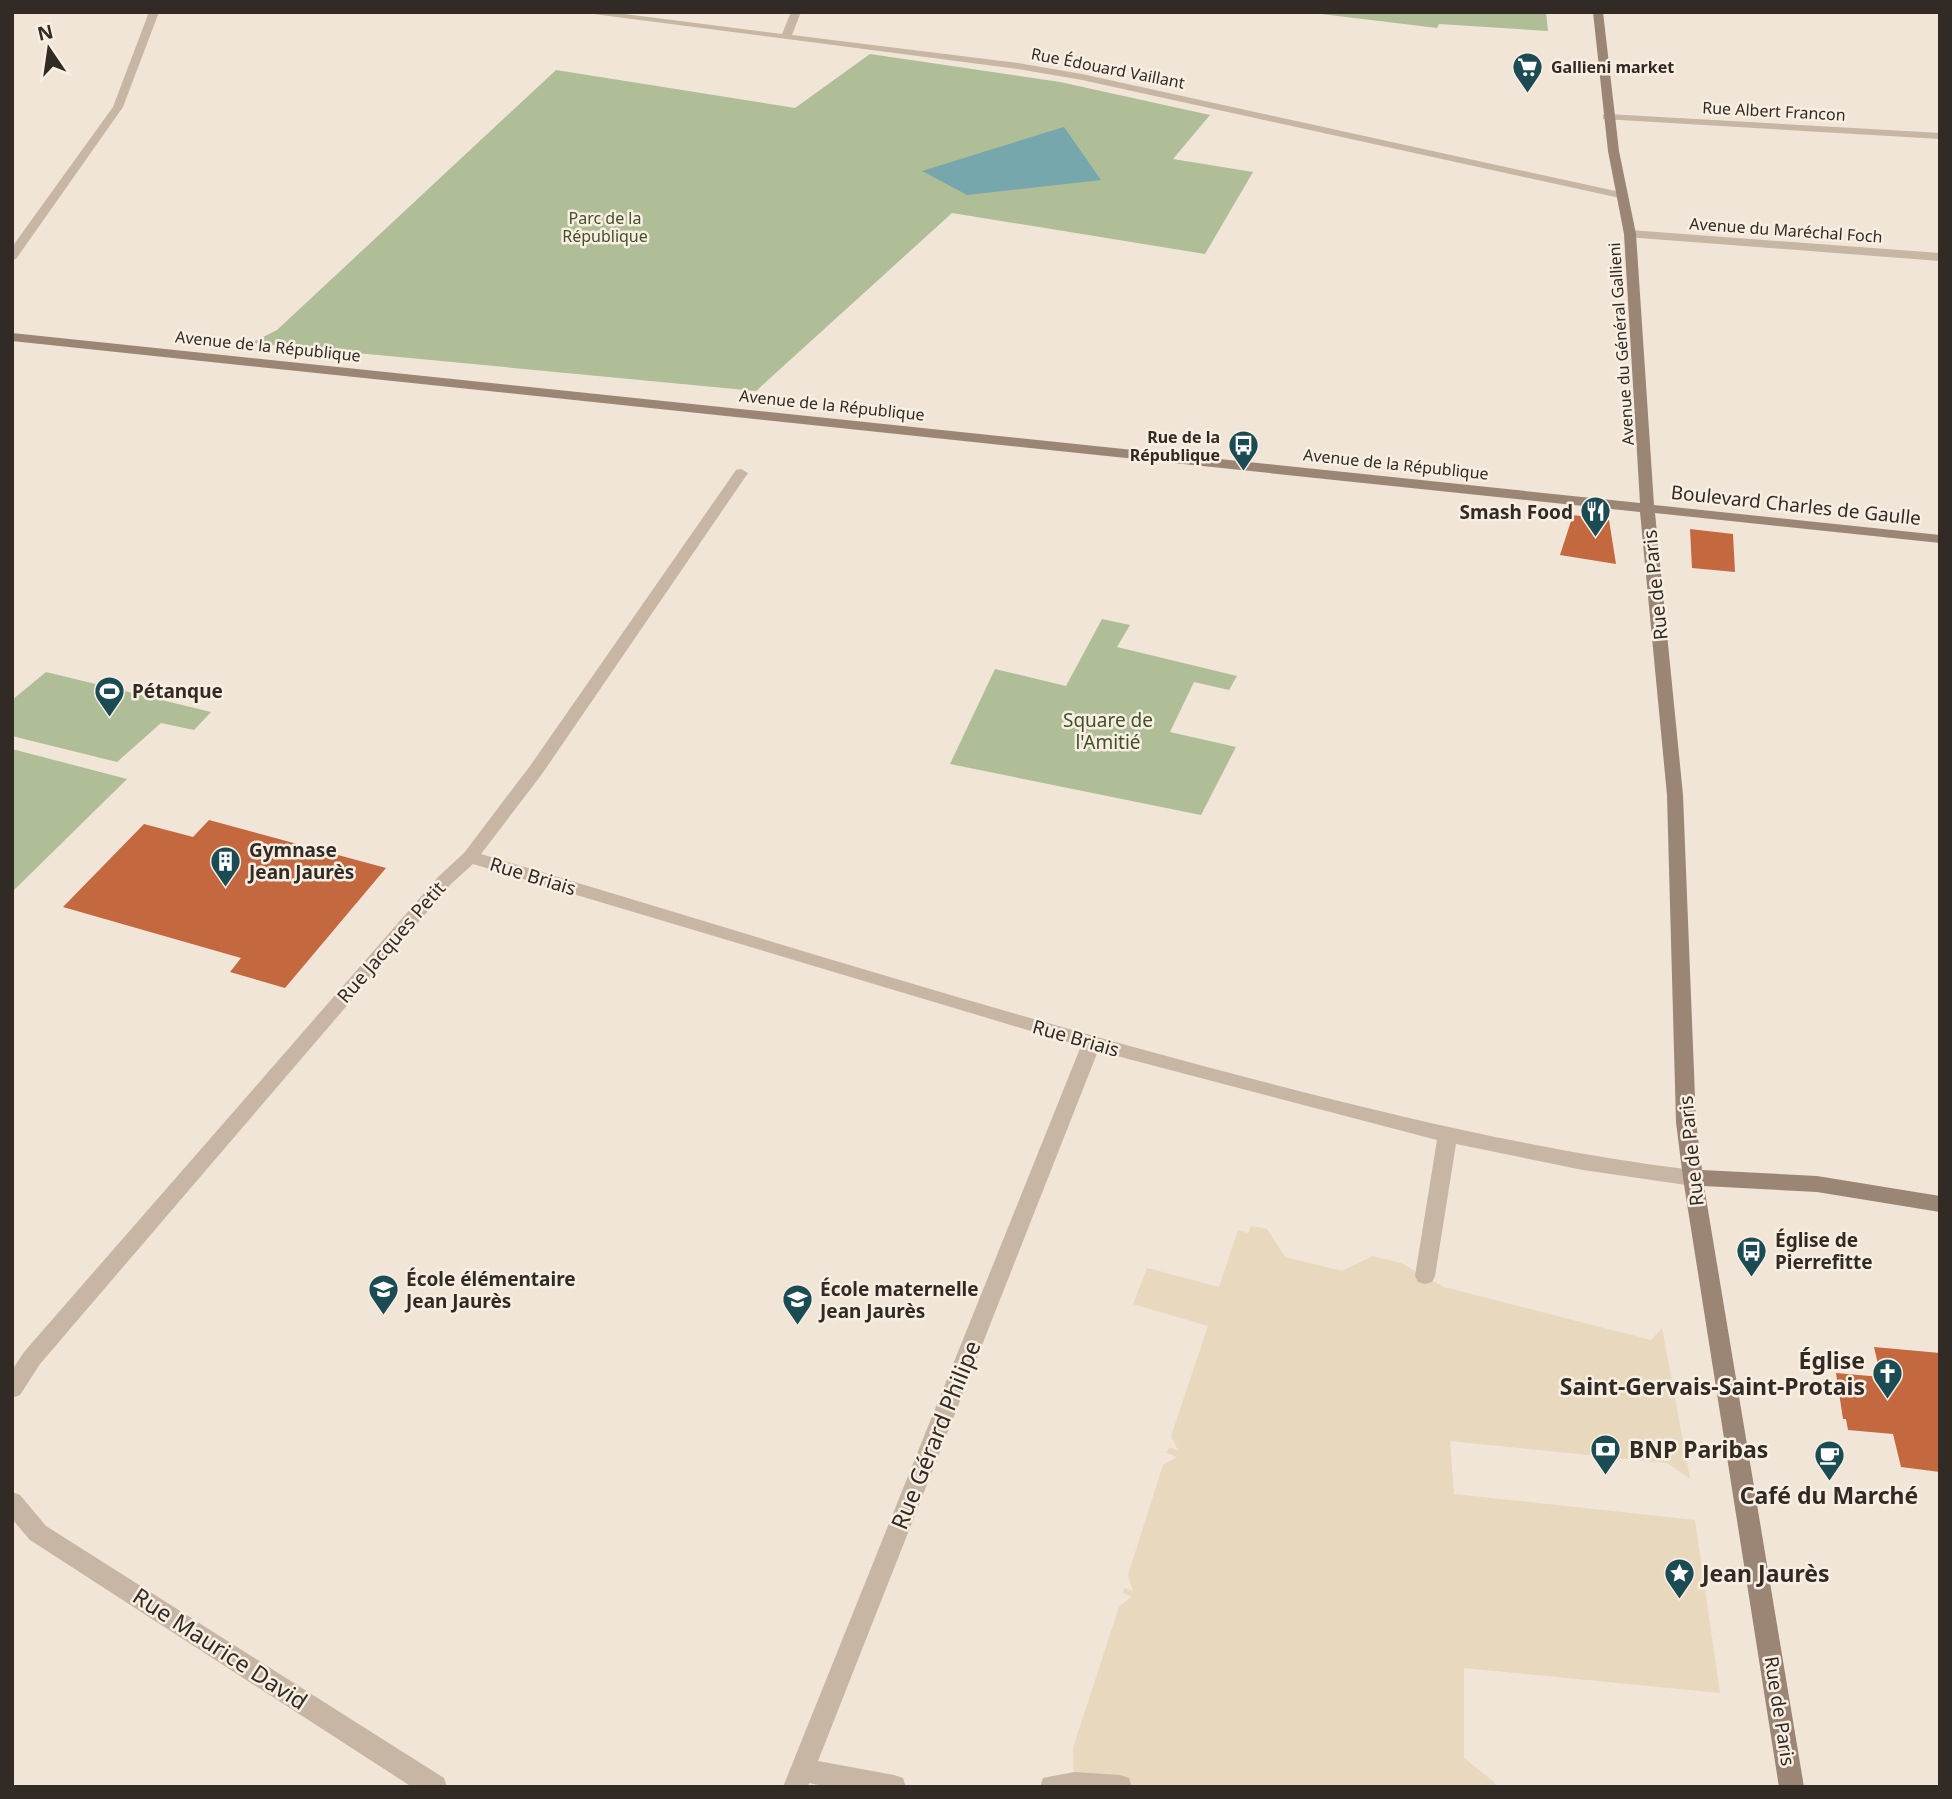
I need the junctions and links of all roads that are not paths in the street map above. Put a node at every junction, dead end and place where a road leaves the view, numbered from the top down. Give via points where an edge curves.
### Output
1 (154, 12) edge
2 (583, 12) edge
3 (796, 12) edge
4 (1598, 12) edge
5 (786, 37) junction
6 (1607, 117) junction
7 (1940, 136) edge
8 (1620, 195) junction
9 (1630, 234) junction
10 (12, 256) edge
11 (1940, 257) edge
12 (12, 337) edge
13 (741, 473) dead end
14 (1647, 509) junction
15 (1940, 539) edge
16 (470, 857) junction
17 (1091, 1043) junction
18 (1447, 1136) junction
19 (1693, 1178) junction
20 (1940, 1204) edge
21 (1425, 1276) dead end
22 (12, 1389) edge
23 (17, 1517) edge
24 (799, 1779) edge
25 (435, 1787) edge
26 (894, 1787) edge
27 (1052, 1787) edge
28 (1120, 1787) edge
29 (1792, 1787) edge

1 - 10 street via 118,107
2 - 5 street, Rue Édouard Vaillant
3 - 5 street
4 - 6 street, Avenue du Général Gallieni
5 - 8 street, Rue Édouard Vaillant via 1082,77
6 - 7 street, Rue Albert Francon
6 - 8 street, Avenue du Général Gallieni
8 - 9 street, Avenue du Général Gallieni
9 - 11 street, Avenue du Maréchal Foch
9 - 14 street, Avenue du Général Gallieni
12 - 14 street, Avenue de la République
13 - 16 street, Rue Jacques Petit via 551,749
14 - 15 street, Boulevard Charles de Gaulle
14 - 19 street, Rue de Paris via 1675,789 1686,1122
16 - 17 street, Rue Briais
16 - 22 street, Rue Jacques Petit via 444,880 32,1358
17 - 18 street, Rue Briais
17 - 24 street, Rue Gérard Philipe
18 - 19 street, Rue Briais via 1640,1173
18 - 21 street
19 - 20 street via 1740,1177 1853,1187
19 - 29 street, Rue de Paris
23 - 25 street, Rue Maurice David
24 - 26 street
27 - 28 street

